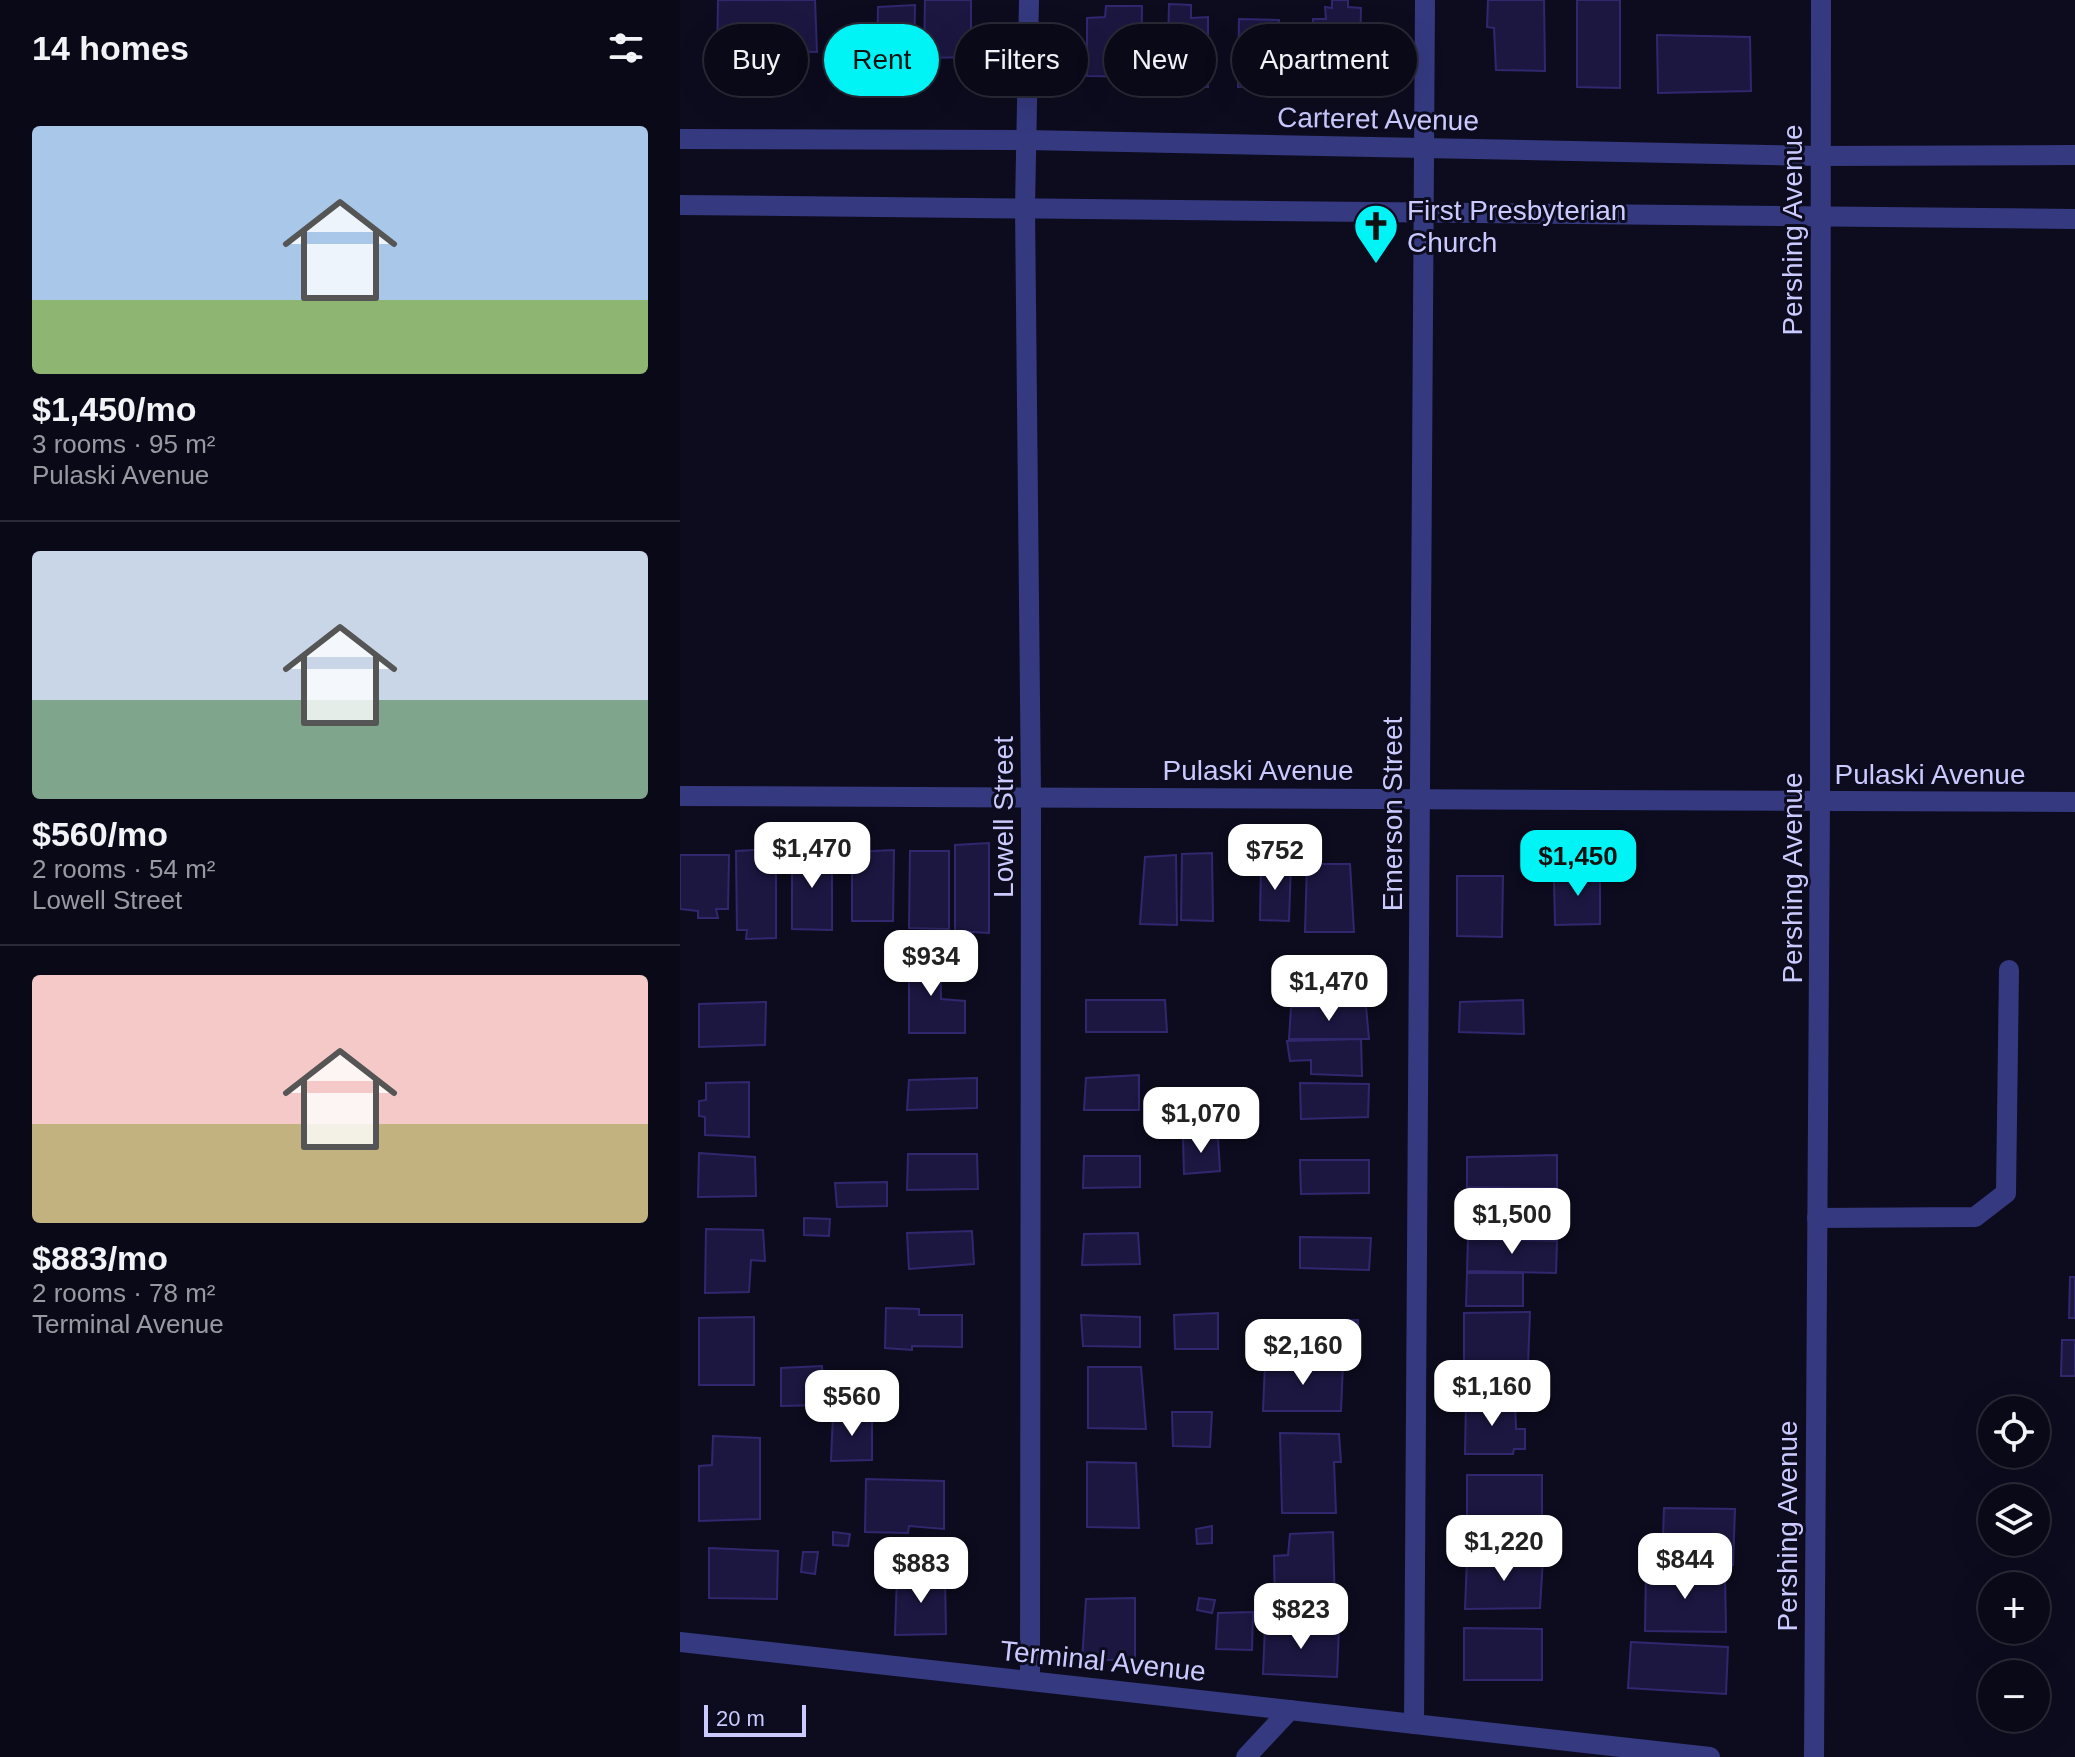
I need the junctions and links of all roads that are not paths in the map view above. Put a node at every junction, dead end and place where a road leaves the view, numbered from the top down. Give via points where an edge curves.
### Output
1 (1029, 0) edge
2 (1425, 0) edge
3 (1821, 0) edge
4 (680, 139) edge
5 (1027, 140) junction
6 (1424, 148) junction
7 (2075, 155) edge
8 (1820, 156) junction
9 (680, 205) edge
10 (1025, 207) junction
11 (1424, 211) junction
12 (1820, 216) junction
13 (2075, 219) edge
14 (680, 796) edge
15 (1031, 797) junction
16 (1420, 799) junction
17 (1820, 801) junction
18 (2075, 802) edge
19 (2009, 970) dead end
20 (1817, 1218) junction
21 (680, 1642) edge
22 (1030, 1681) junction
23 (1290, 1710) junction
24 (1414, 1724) junction
25 (1246, 1757) edge
26 (1710, 1757) edge
27 (1814, 1757) edge

1 - 5 street, Lowell Street
2 - 6 street, Emerson Street
3 - 8 street, Pershing Avenue
4 - 5 street, Carteret Avenue
5 - 6 street, Carteret Avenue
5 - 10 street, Lowell Street
6 - 8 street, Carteret Avenue
6 - 11 street, Emerson Street
7 - 8 street, Carteret Avenue
8 - 12 street, Pershing Avenue
9 - 10 street
10 - 11 street
10 - 15 street, Lowell Street
11 - 12 street
11 - 16 street, Emerson Street
12 - 13 street
12 - 17 street, Pershing Avenue
14 - 15 street, Pulaski Avenue
15 - 16 street, Pulaski Avenue
15 - 22 street, Lowell Street
16 - 17 street, Pulaski Avenue
16 - 24 street, Emerson Street
17 - 18 street, Pulaski Avenue
17 - 20 street, Pershing Avenue
19 - 20 street via 2006,1193 1975,1217
20 - 27 street, Pershing Avenue
21 - 22 street, Terminal Avenue
22 - 23 street, Terminal Avenue
23 - 24 street, Terminal Avenue
23 - 25 street
24 - 26 street, Terminal Avenue

